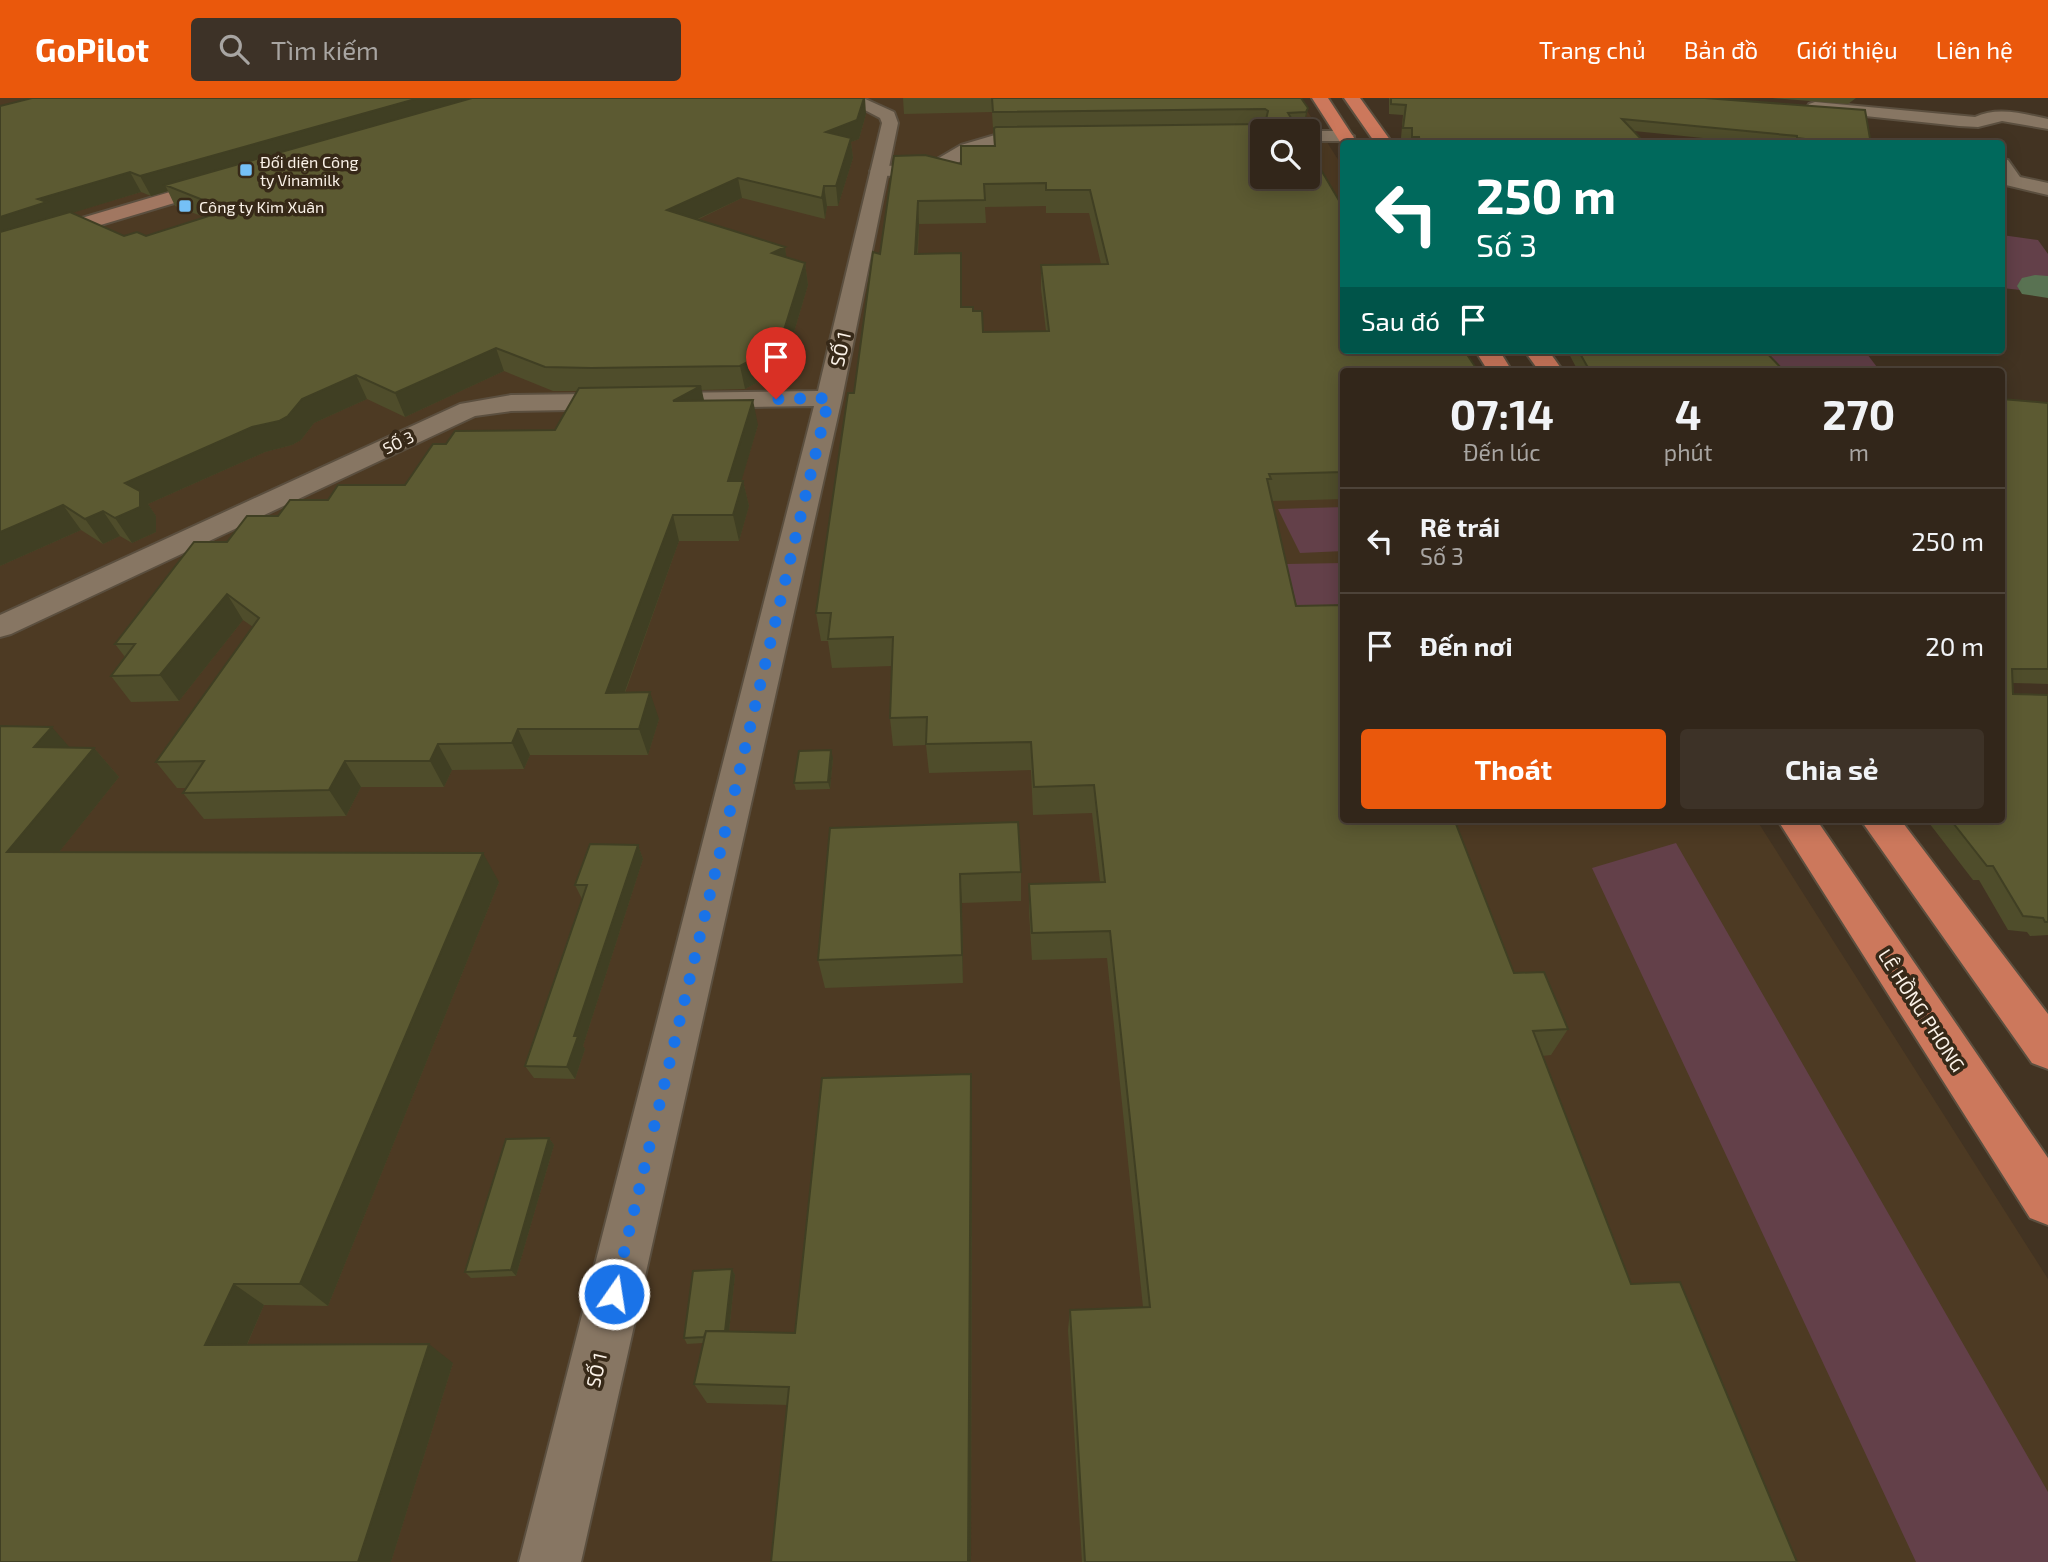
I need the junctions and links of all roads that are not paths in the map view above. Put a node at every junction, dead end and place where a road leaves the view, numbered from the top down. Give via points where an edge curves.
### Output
1 (850, 98) edge
2 (1320, 98) edge
3 (1352, 98) edge
4 (1797, 106) edge
5 (2045, 120) edge
6 (1320, 137) edge
7 (1062, 139) edge
8 (1347, 139) edge
9 (1382, 140) edge
10 (2005, 169) edge
11 (879, 171) junction
12 (244, 177) edge
13 (2048, 189) edge
14 (0, 249) edge
15 (829, 398) junction
16 (0, 627) edge
17 (1799, 823) edge
18 (1883, 823) edge
19 (2048, 1049) edge
20 (2048, 1201) edge
21 (550, 1562) edge

1 - 11 street, SỐ 1 via 888,115
2 - 8 highway
3 - 9 highway
4 - 5 street via 1981,127 1983,117
6 - 8 street
7 - 11 street via 995,140 928,170
10 - 13 street via 2013,181
11 - 15 street, SỐ 1
12 - 14 main road
15 - 16 street, SỐ 3 via 511,403 469,410
15 - 21 street, SỐ 1
17 - 20 highway, LÊ HỒNG PHONG
18 - 19 highway

